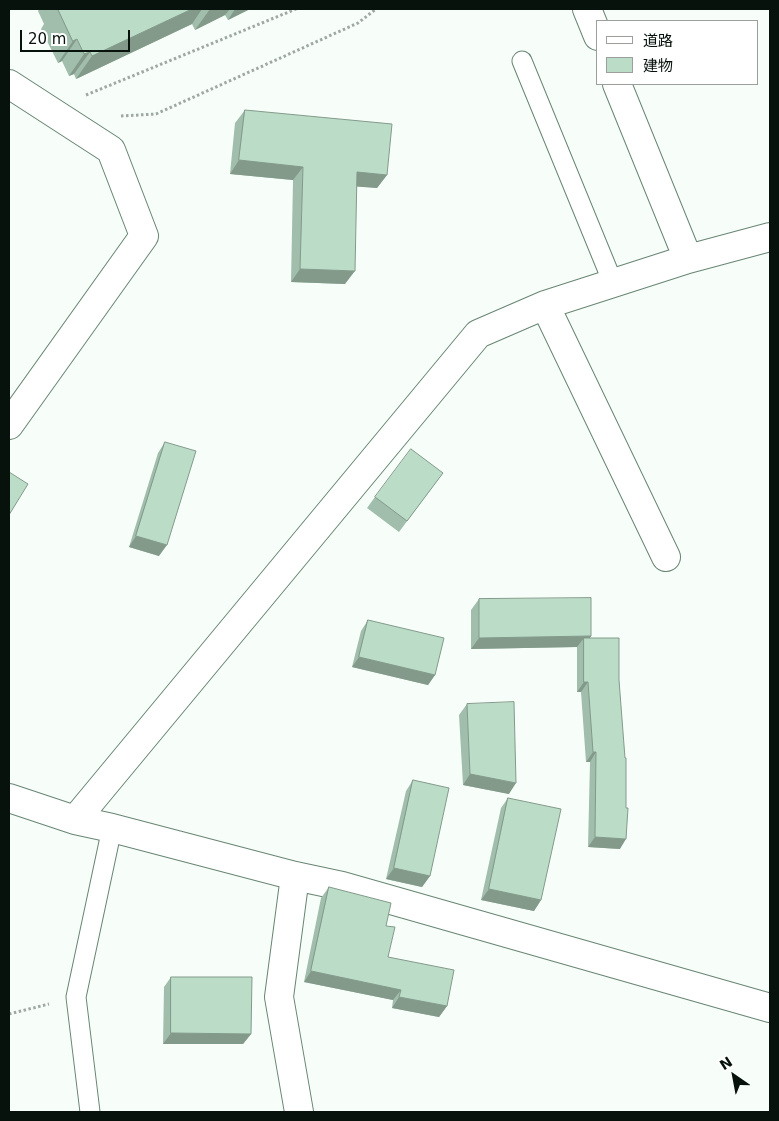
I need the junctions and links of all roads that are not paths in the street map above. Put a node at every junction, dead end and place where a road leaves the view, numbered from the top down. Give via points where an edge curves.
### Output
1 (587, 9) edge
2 (596, 31) edge
3 (522, 61) dead end
4 (9, 84) edge
5 (618, 85) edge
6 (770, 237) edge
7 (688, 259) junction
8 (613, 283) junction
9 (545, 306) junction
10 (9, 425) edge
11 (666, 557) dead end
12 (9, 798) edge
13 (75, 820) junction
14 (112, 828) junction
15 (295, 876) junction
16 (770, 1008) edge
17 (90, 1112) edge
18 (299, 1112) edge

1 - 2 street
3 - 8 lane
4 - 10 street via 111,150 144,236
5 - 7 street
6 - 7 street
7 - 8 street
8 - 9 street
9 - 11 street
9 - 13 street via 478,334
12 - 13 street
13 - 14 street
14 - 15 street
14 - 17 lane via 76,997
15 - 16 street via 342,886
15 - 18 street via 279,998

